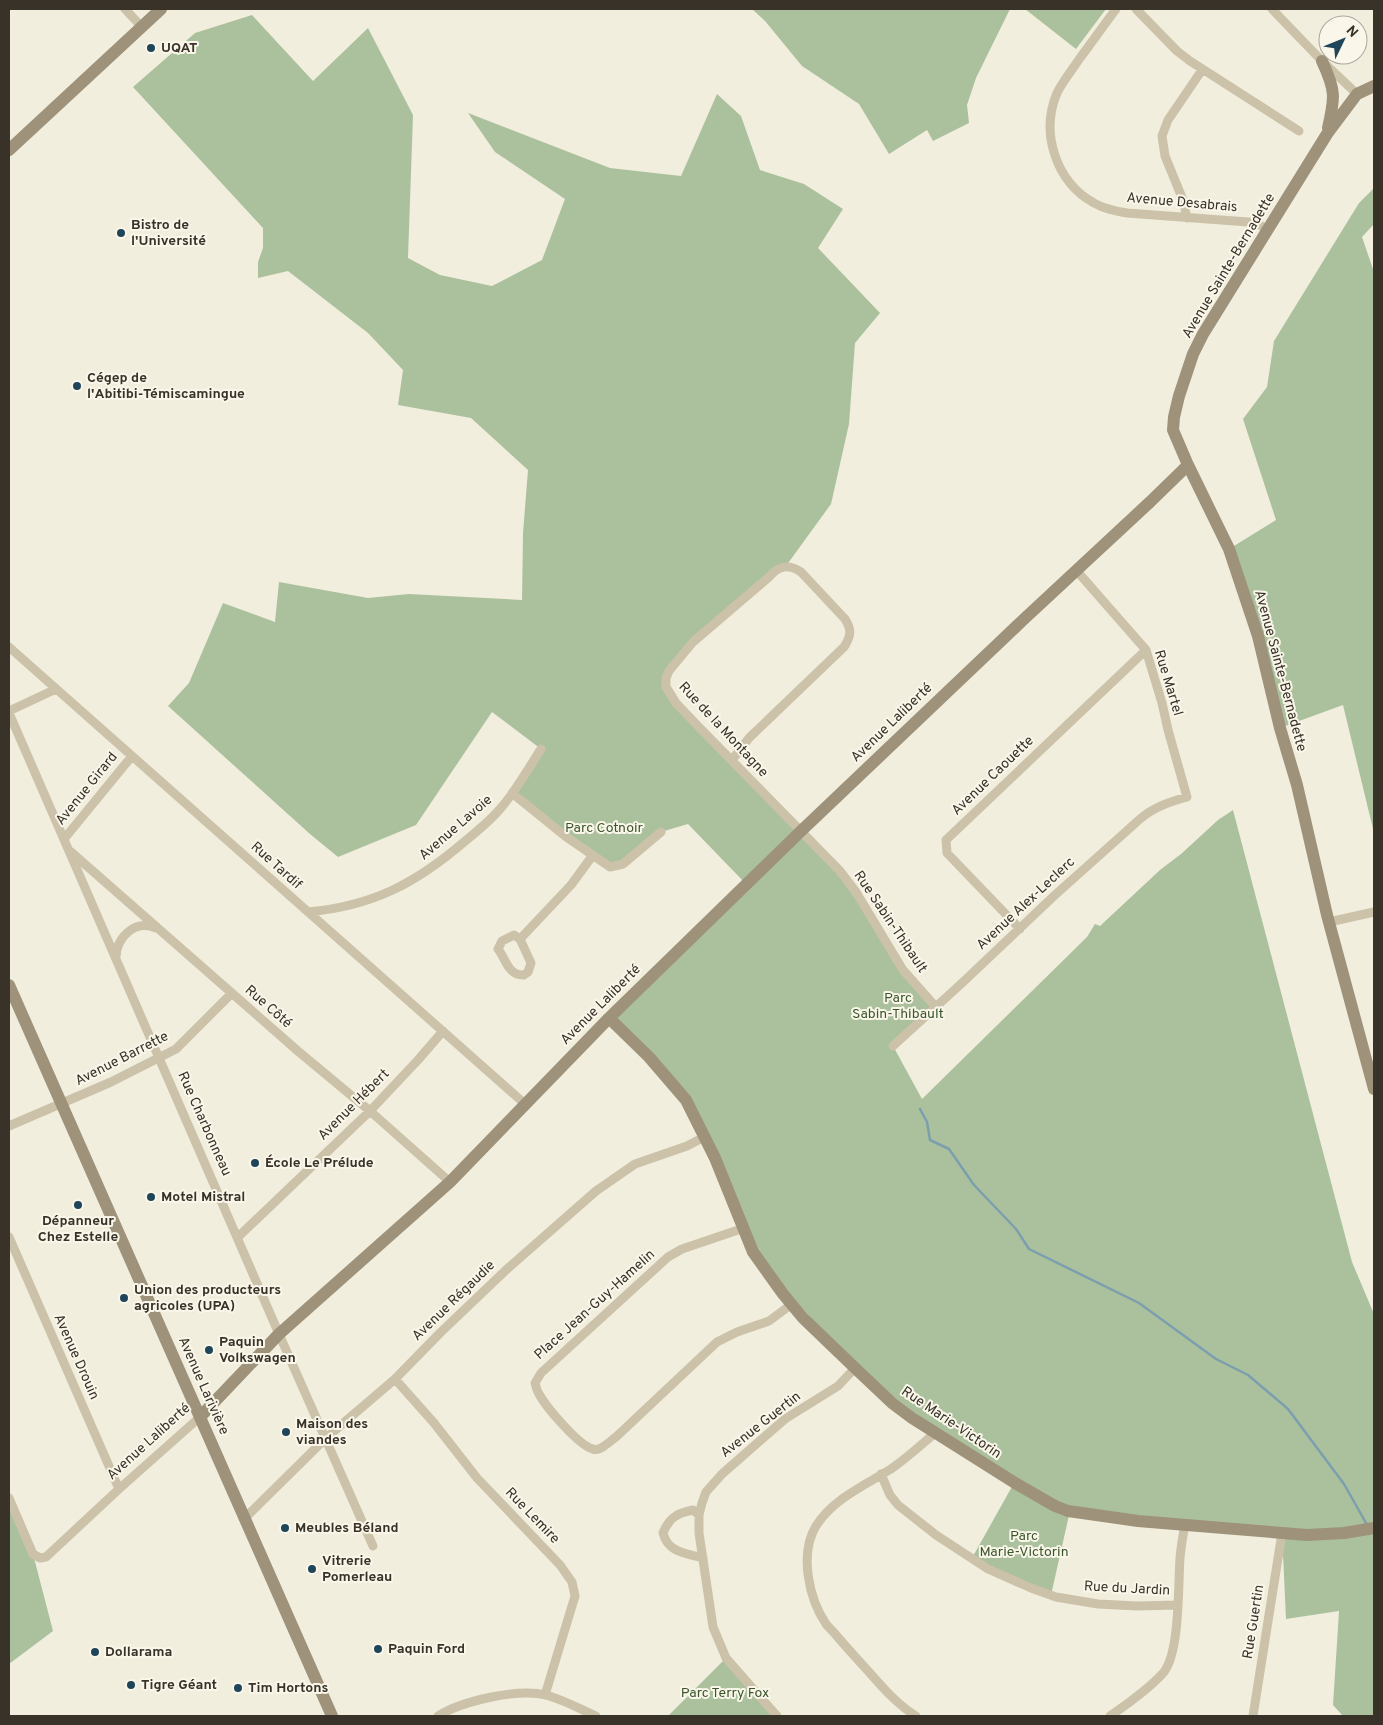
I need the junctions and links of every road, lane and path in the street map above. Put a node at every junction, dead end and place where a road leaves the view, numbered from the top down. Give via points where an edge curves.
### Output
1 (125, 9) edge
2 (162, 9) edge
3 (1116, 9) edge
4 (1136, 9) edge
5 (1272, 9) edge
6 (141, 26) junction
7 (1318, 57) edge
8 (1324, 65) edge
9 (1326, 65) edge
10 (1202, 70) junction
11 (1374, 86) edge
12 (1356, 94) junction
13 (1299, 131) dead end
14 (1327, 134) junction
15 (9, 150) edge
16 (1187, 218) junction
17 (1268, 229) junction
18 (1188, 465) junction
19 (1076, 570) junction
20 (9, 647) edge
21 (1146, 650) junction
22 (56, 689) junction
23 (9, 712) edge
24 (541, 749) dead end
25 (132, 756) junction
26 (732, 760) junction
27 (512, 793) junction
28 (1187, 797) joint
29 (661, 832) dead end
30 (800, 832) junction
31 (64, 839) junction
32 (69, 850) junction
33 (593, 855) junction
34 (308, 912) junction
35 (1374, 912) edge
36 (1329, 922) junction
37 (1020, 928) junction
38 (159, 929) junction
39 (520, 939) junction
40 (116, 957) junction
41 (9, 985) edge
42 (232, 993) junction
43 (935, 1006) junction
44 (609, 1018) junction
45 (442, 1031) junction
46 (893, 1046) dead end
47 (160, 1058) junction
48 (1374, 1089) edge
49 (60, 1104) junction
50 (525, 1104) junction
51 (370, 1111) junction
52 (9, 1126) edge
53 (704, 1137) junction
54 (450, 1182) junction
55 (744, 1228) junction
56 (9, 1237) edge
57 (238, 1237) junction
58 (792, 1304) junction
59 (279, 1334) junction
60 (854, 1368) junction
61 (395, 1379) junction
62 (200, 1417) junction
63 (935, 1433) junction
64 (326, 1438) junction
65 (881, 1474) junction
66 (118, 1488) junction
67 (9, 1498) edge
68 (699, 1515) junction
69 (245, 1518) junction
70 (1185, 1524) junction
71 (1374, 1528) edge
72 (1282, 1532) junction
73 (373, 1546) dead end
74 (703, 1558) junction
75 (1177, 1605) junction
76 (545, 1695) junction
77 (1254, 1715) edge
78 (332, 1716) edge
79 (438, 1716) edge
80 (596, 1716) edge
81 (777, 1716) edge
82 (916, 1716) edge
83 (1110, 1716) edge

1 - 6 street
2 - 6 street
3 - 16 street, Avenue Desabrais via 1056,94 1050,129 1056,158 1073,187 1103,207 1126,213
4 - 10 street
5 - 7 street
6 - 15 street
8 - 14 street via 1334,96
9 - 12 street
10 - 13 street
10 - 16 street via 1168,120 1162,136
11 - 12 street
12 - 14 street, Avenue Sainte-Bernadette
14 - 17 street, Avenue Sainte-Bernadette
16 - 17 street, Avenue Desabrais via 1248,222
17 - 18 street, Avenue Sainte-Bernadette via 1193,354 1179,396 1173,430
18 - 19 street, Avenue Laliberté
18 - 36 street, Avenue Sainte-Bernadette via 1229,549 1258,636
19 - 21 street, Rue Martel
19 - 30 street, Avenue Laliberté
20 - 22 street, Rue Tardif
21 - 28 street, Rue Martel
21 - 37 street, Avenue Caouette via 946,840 947,852
22 - 23 street
22 - 25 street, Rue Tardif
23 - 31 street, Rue Charbonneau
24 - 27 street, Avenue Lavoie
25 - 31 street, Avenue Girard
25 - 34 street, Rue Tardif
26 - 26 street, Rue de la Montagne via 748,738 851,637 850,626 845,619 793,567 775,569 693,642 676,660 666,678 666,687 676,703
26 - 30 street, Rue de la Montagne
27 - 33 street
27 - 34 street, Avenue Lavoie via 500,809 446,858 405,886 335,910
28 - 37 street, Avenue Alex-Leclerc via 1164,804 1145,815
29 - 33 street via 623,864 610,867
30 - 43 street, Rue Sabin-Thibault via 848,882 903,970
30 - 44 street, Avenue Laliberté
31 - 32 street, Rue Charbonneau
32 - 38 street, Rue Côté
32 - 40 street, Rue Charbonneau
33 - 39 street via 571,885
34 - 45 street, Rue Tardif
35 - 36 street
36 - 48 street, Avenue Sainte-Bernadette
37 - 43 street, Avenue Alex-Leclerc
38 - 40 street via 144,924 133,928 123,935 116,947
38 - 42 street, Rue Côté
39 - 39 street via 531,962 528,972 518,976 507,966 498,949 502,941 511,936
40 - 47 street, Rue Charbonneau
41 - 49 street, Avenue Larivière
42 - 47 street, Avenue Barrette via 176,1049
42 - 51 street, Rue Côté
43 - 46 street, Avenue Alex-Leclerc
44 - 50 street, Avenue Laliberté
44 - 53 street, Rue Marie-Victorin via 672,1082 686,1100
45 - 50 street, Rue Tardif
45 - 51 street, Avenue Hébert
47 - 49 street, Avenue Barrette
47 - 57 street, Rue Charbonneau
49 - 52 street, Avenue Barrette
49 - 62 street, Avenue Larivière
50 - 54 street, Avenue Laliberté
51 - 54 street, Rue Côté
51 - 57 street, Avenue Hébert
53 - 55 street, Rue Marie-Victorin
53 - 61 street, Avenue Régaudie via 635,1164 596,1191 506,1270
54 - 59 street, Avenue Laliberté
55 - 58 street, Rue Marie-Victorin via 754,1252
55 - 58 street, Place Jean-Guy-Hamelin via 668,1257 540,1373 535,1383 538,1393 580,1441 594,1450 599,1449 616,1437 717,1342 769,1321
56 - 66 street, Avenue Drouin
57 - 59 street, Rue Charbonneau
58 - 60 street, Rue Marie-Victorin
59 - 62 street, Avenue Laliberté
59 - 64 street, Rue Charbonneau
60 - 63 street, Rue Marie-Victorin via 892,1403
60 - 68 street, Avenue Guertin via 838,1386 785,1419 722,1474 706,1492
61 - 64 street, Avenue Régaudie
61 - 76 street, Rue Lemire via 477,1478 560,1565 572,1582 575,1596
62 - 66 street, Avenue Laliberté
62 - 69 street, Avenue Larivière
63 - 65 street
63 - 70 street, Rue Marie-Victorin via 1014,1483 1068,1511
64 - 69 street, Avenue Régaudie
64 - 73 street, Rue Charbonneau
65 - 75 street, Rue du Jardin via 890,1496 898,1505 988,1570 1056,1597 1098,1604
65 - 82 street via 851,1493 816,1526 808,1555 810,1584 826,1625 892,1697
66 - 67 street, Avenue Laliberté via 46,1558 33,1554
68 - 74 street, Avenue Guertin
68 - 74 street via 693,1510 676,1515 663,1533 670,1547
69 - 78 street, Avenue Larivière
70 - 72 street, Rue Marie-Victorin
70 - 75 street
71 - 72 street, Rue Marie-Victorin via 1307,1535
72 - 77 street, Rue Guertin
74 - 81 street, Avenue Guertin via 713,1627 721,1648
75 - 83 street via 1174,1648 1164,1672
76 - 79 street via 519,1693 471,1702
76 - 80 street

